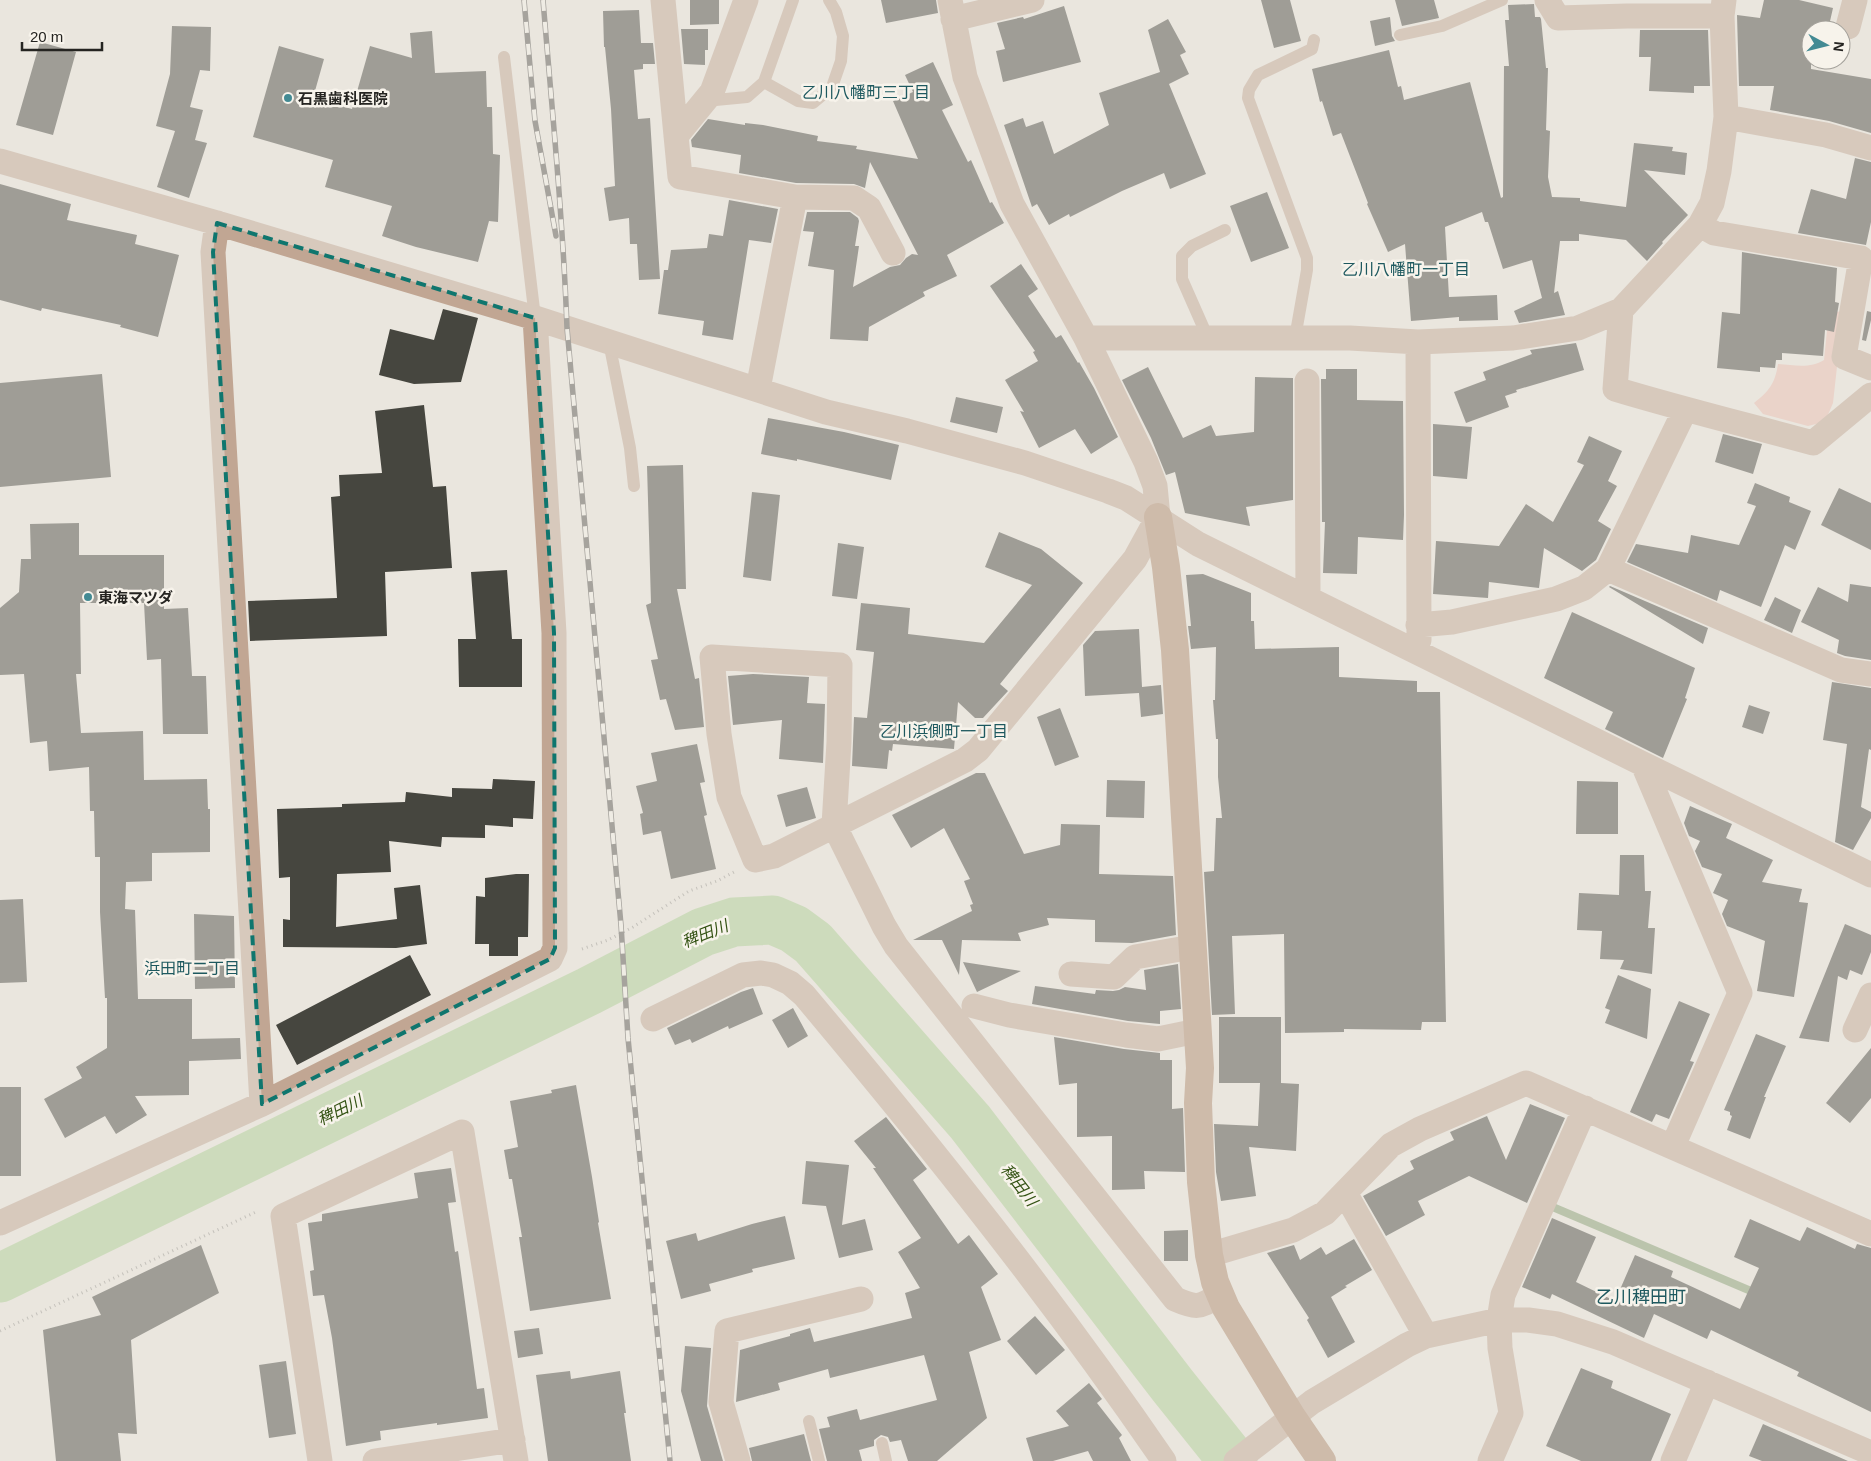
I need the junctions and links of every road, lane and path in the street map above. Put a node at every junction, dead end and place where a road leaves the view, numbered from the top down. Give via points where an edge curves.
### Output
1 (663, 0) edge
2 (746, 0) edge
3 (794, 0) edge
4 (829, 0) edge
5 (1032, 0) edge
6 (1502, 0) edge
7 (1547, 0) edge
8 (1855, 0) edge
9 (1723, 8) edge
10 (952, 10) edge
11 (1850, 20) edge
12 (1400, 35) dead end
13 (1314, 40) dead end
14 (504, 57) dead end
15 (764, 82) junction
16 (705, 101) junction
17 (1726, 116) junction
18 (676, 136) junction
19 (1871, 148) edge
20 (0, 161) edge
21 (795, 197) junction
22 (218, 223) junction
23 (1700, 226) junction
24 (1225, 230) dead end
25 (893, 253) dead end
26 (1621, 310) junction
27 (535, 318) junction
28 (1086, 338) junction
29 (1208, 338) junction
30 (1295, 338) junction
31 (609, 342) junction
32 (1418, 342) junction
33 (1871, 368) edge
34 (1306, 380) dead end
35 (758, 389) junction
36 (1871, 394) edge
37 (1685, 410) junction
38 (634, 486) dead end
39 (1158, 517) junction
40 (1608, 569) junction
41 (1308, 597) junction
42 (1418, 625) junction
43 (1419, 653) junction
44 (1871, 674) edge
45 (1643, 764) junction
46 (834, 825) junction
47 (755, 860) junction
48 (1871, 875) edge
49 (1192, 947) junction
50 (550, 959) junction
51 (1071, 974) dead end
52 (1871, 995) edge
53 (974, 1006) dead end
54 (653, 1019) dead end
55 (1855, 1030) dead end
56 (1197, 1031) junction
57 (262, 1104) junction
58 (1585, 1108) junction
59 (1673, 1146) junction
60 (1345, 1193) junction
61 (283, 1216) junction
62 (0, 1222) edge
63 (1871, 1234) edge
64 (1209, 1255) junction
65 (1220, 1294) junction
66 (861, 1299) dead end
67 (1499, 1320) junction
68 (0, 1331) edge
69 (1426, 1336) junction
70 (1707, 1382) junction
71 (809, 1421) dead end
72 (1287, 1421) junction
73 (882, 1443) dead end
74 (514, 1451) edge
75 (1863, 1454) edge
76 (320, 1461) edge
77 (375, 1461) edge
78 (738, 1461) edge
79 (818, 1461) edge
80 (886, 1461) edge
81 (1164, 1461) edge
82 (1236, 1461) edge
83 (1322, 1461) edge
84 (1490, 1461) edge
85 (1673, 1461) edge

1 - 18 street
2 - 16 street via 712,92
3 - 15 lane
4 - 15 lane via 843,36 841,61 832,87 813,103 798,101
5 - 10 street
6 - 12 lane via 1442,26
7 - 9 street via 1558,18
8 - 11 street
9 - 17 street
10 - 28 street via 965,77 1012,204
13 - 30 lane via 1312,49 1258,75 1248,98 1307,258
14 - 27 lane
15 - 16 lane via 747,97
16 - 18 street
17 - 19 street via 1826,135
17 - 23 street via 1712,203
18 - 21 street via 680,177
20 - 22 street
21 - 25 street via 854,198 868,208
21 - 35 street
22 - 27 street
22 - 57 street via 213,252
23 - 26 street
23 - 33 street via 1714,233 1861,258 1844,357
24 - 29 lane via 1192,246 1182,256 1182,280
26 - 32 street via 1569,330 1513,338
26 - 37 street via 1615,390
27 - 31 street
27 - 50 street via 554,633 555,948
28 - 29 street
28 - 39 street via 1146,462 1155,486
29 - 30 street
30 - 32 street
31 - 35 street
31 - 38 lane via 630,448
32 - 42 street
34 - 41 street
35 - 39 street via 826,412 1025,463 1126,498
36 - 37 street via 1813,444
37 - 40 street
39 - 41 street via 1198,544
39 - 46 street via 1134,559 978,750 965,760
39 - 49 street via 1175,650
40 - 42 street via 1584,588 1556,599 1452,622
40 - 44 street via 1841,670
41 - 43 street
42 - 43 street
43 - 45 street
45 - 48 street
45 - 59 street via 1740,993
46 - 47 street via 774,856
46 - 47 street via 840,665 712,658 729,797
46 - 65 street via 896,946 1175,1299 1192,1306 1202,1305
47 - 50 path via 689,891 608,940
49 - 51 street via 1135,957 1114,977
49 - 56 street
50 - 57 street
52 - 55 street
53 - 56 street via 1009,1015 1158,1039
54 - 81 street via 743,975 773,975 804,995 882,1087 1064,1320
56 - 64 street via 1201,1182
57 - 62 street
58 - 59 street
58 - 60 street via 1526,1083 1391,1145
58 - 67 street via 1503,1295
59 - 63 street
60 - 64 street via 1324,1213 1293,1230
60 - 69 street
61 - 68 path via 277,1202
61 - 74 street via 462,1132
61 - 76 street
64 - 65 street
65 - 72 street
66 - 78 street via 727,1331 721,1402
67 - 69 street
67 - 70 street via 1557,1324 1613,1342
67 - 84 street via 1500,1348 1511,1413
69 - 72 street via 1312,1402
70 - 75 street
70 - 85 street
71 - 79 lane
72 - 82 street
72 - 83 street
73 - 80 lane
74 - 77 street

